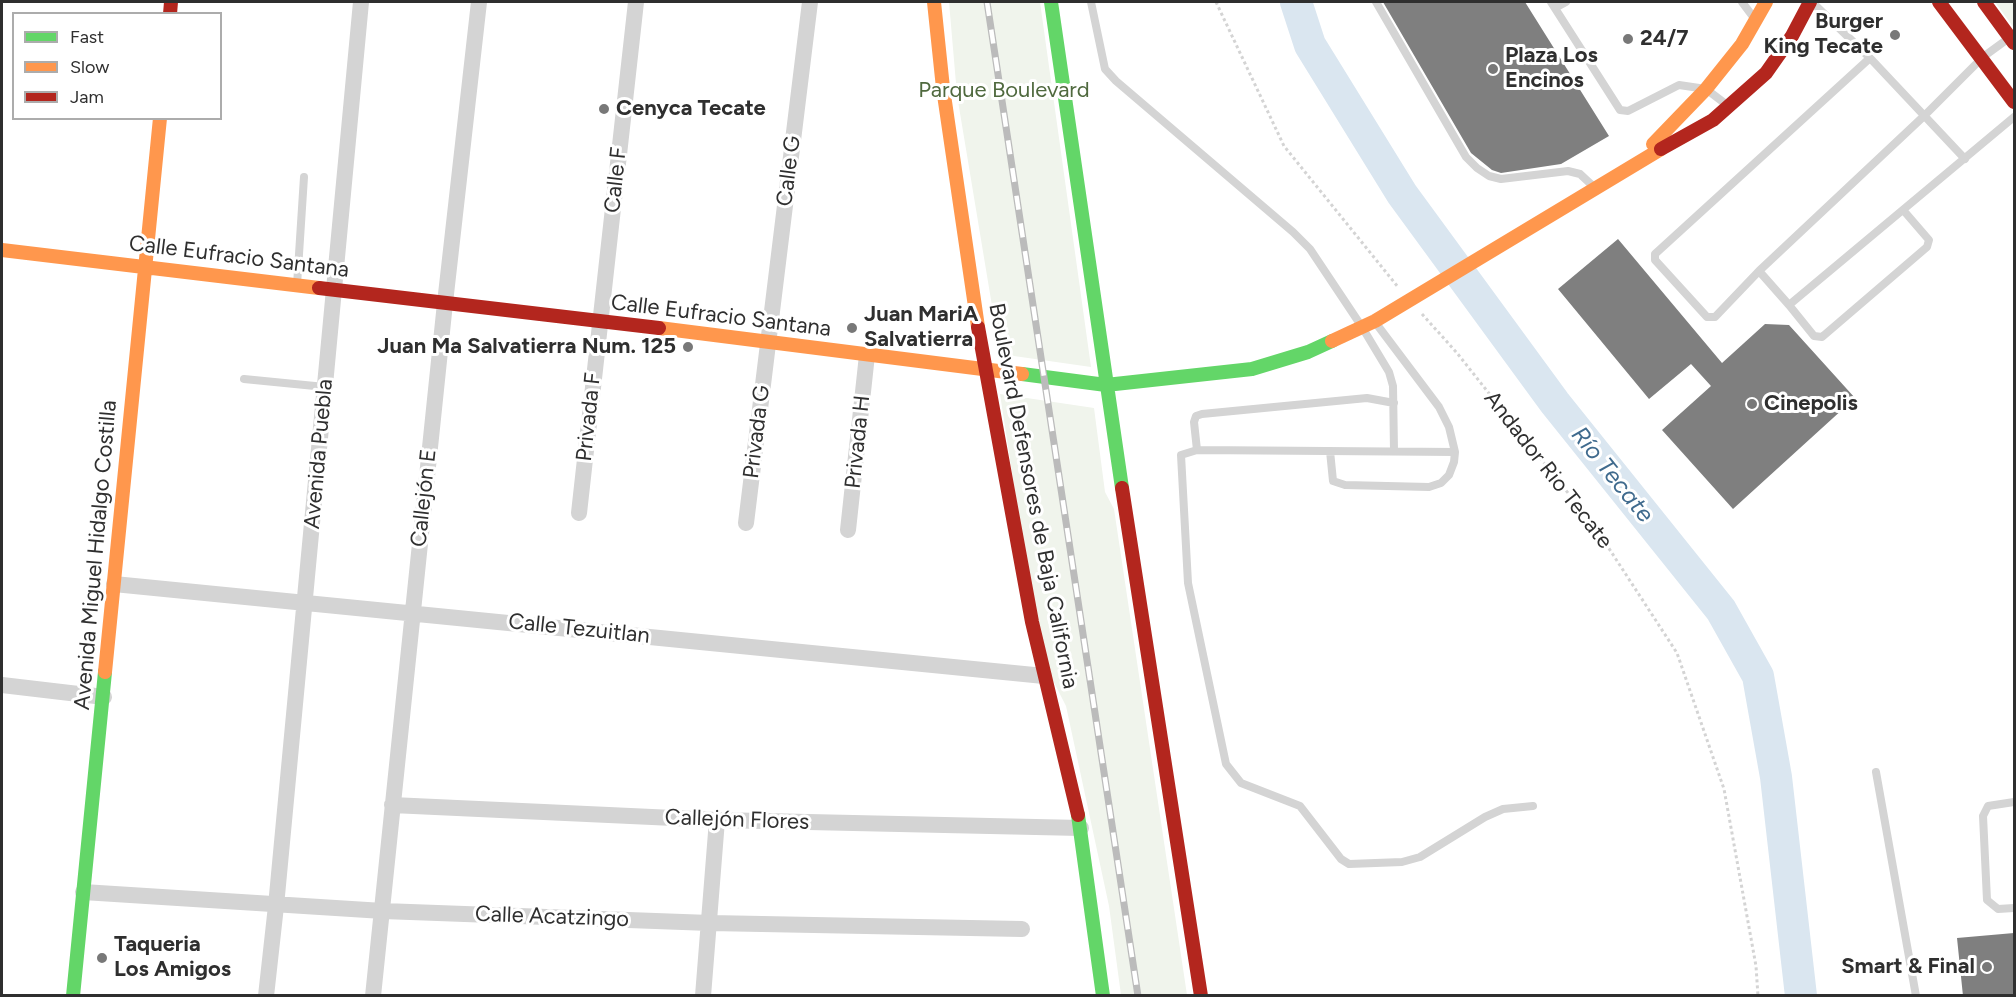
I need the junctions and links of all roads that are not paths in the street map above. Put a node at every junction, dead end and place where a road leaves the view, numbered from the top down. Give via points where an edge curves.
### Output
1 (361, 2) edge
2 (479, 2) edge
3 (636, 2) edge
4 (810, 2) edge
5 (934, 2) edge
6 (1051, 2) edge
7 (1091, 2) edge
8 (1376, 2) edge
9 (1566, 2) edge
10 (1742, 2) edge
11 (1766, 2) edge
12 (1811, 2) edge
13 (1939, 2) edge
14 (1984, 2) edge
15 (1553, 5) edge
16 (1756, 21) junction
17 (2012, 40) edge
18 (1983, 57) junction
19 (1870, 58) junction
20 (1707, 89) junction
21 (2014, 102) edge
22 (1730, 107) junction
23 (1924, 116) junction
24 (2014, 117) edge
25 (160, 120) edge
26 (1965, 159) junction
27 (1638, 160) junction
28 (304, 177) dead end
29 (1595, 187) junction
30 (1904, 211) junction
31 (2, 250) edge
32 (144, 267) junction
33 (1759, 272) junction
34 (297, 285) junction
35 (334, 289) junction
36 (445, 303) junction
37 (1789, 306) junction
38 (600, 322) junction
39 (1368, 324) junction
40 (768, 341) junction
41 (867, 355) junction
42 (985, 372) junction
43 (244, 379) dead end
44 (1106, 385) junction
45 (325, 387) junction
46 (1394, 403) junction
47 (1197, 450) junction
48 (1330, 451) junction
49 (1394, 451) junction
50 (1455, 452) junction
51 (579, 513) dead end
52 (746, 523) dead end
53 (849, 530) dead end
54 (114, 584) junction
55 (305, 604) junction
56 (412, 612) junction
57 (1044, 676) junction
58 (2, 685) edge
59 (104, 697) junction
60 (1876, 772) dead end
61 (2014, 802) edge
62 (392, 806) junction
63 (1533, 806) dead end
64 (717, 820) junction
65 (1081, 828) junction
66 (83, 892) junction
67 (276, 906) junction
68 (2014, 908) edge
69 (382, 911) junction
70 (710, 923) junction
71 (1022, 929) dead end
72 (73, 996) edge
73 (266, 996) edge
74 (373, 996) edge
75 (703, 996) edge
76 (1103, 996) edge
77 (1201, 996) edge
78 (1916, 996) edge

1 - 35 street, Avenida Puebla
2 - 36 street, Callejón E
3 - 38 street, Calle F
4 - 40 street, Calle G
5 - 42 main road, Boulevard Defensores de Baja California
6 - 44 main road
7 - 39 lane via 1105,69 1293,232
8 - 29 lane via 1466,157 1477,168 1501,179 1568,171 1580,174
9 - 15 lane
10 - 16 lane
11 - 16 main road
12 - 19 lane
12 - 22 main road via 1766,73
13 - 18 main road
14 - 17 main road
15 - 20 lane via 1620,110 1628,111 1679,85
16 - 20 main road
17 - 18 lane
18 - 21 main road
18 - 23 lane
19 - 23 lane
19 - 33 lane via 1654,257 1710,318
20 - 22 lane
20 - 27 main road
22 - 27 main road
23 - 26 lane
23 - 33 lane
24 - 26 lane
25 - 32 main road, Avenida Miguel Hidalgo Costilla
26 - 30 lane
27 - 29 main road, Calle Eufracio Santana
28 - 34 lane
29 - 39 main road, Calle Eufracio Santana
30 - 37 lane
30 - 37 lane via 1929,240 1927,247 1822,337 1814,336
31 - 32 main road, Calle Eufracio Santana
32 - 34 main road, Calle Eufracio Santana
32 - 54 main road, Avenida Miguel Hidalgo Costilla
33 - 37 lane
34 - 35 main road, Calle Eufracio Santana
35 - 36 main road, Calle Eufracio Santana
35 - 45 street, Avenida Puebla
36 - 38 main road, Calle Eufracio Santana
36 - 56 street, Callejón E
38 - 40 main road, Calle Eufracio Santana
38 - 51 street, Privada F
39 - 44 main road, Calle Eufracio Santana via 1308,352 1252,369
39 - 46 lane via 1389,372
39 - 50 lane via 1440,407
40 - 41 main road, Calle Eufracio Santana
40 - 52 street, Privada G
41 - 42 main road, Calle Eufracio Santana
41 - 53 street, Privada H
42 - 44 main road, Calle Eufracio Santana
42 - 57 main road, Boulevard Defensores de Baja California
43 - 45 lane
44 - 77 main road
45 - 55 street, Avenida Puebla
46 - 47 lane via 1367,398 1202,414 1194,422
46 - 49 lane
47 - 48 lane
47 - 63 lane via 1186,452 1180,460 1188,584 1226,764 1233,776 1241,783 1300,806 1349,864 1402,862 1420,857 1485,817 1503,809
48 - 49 lane
48 - 50 lane via 1331,475 1336,484 1429,487 1449,475
49 - 50 lane
54 - 55 street, Calle Tezuitlan
54 - 59 main road, Avenida Miguel Hidalgo Costilla
55 - 56 street, Calle Tezuitlan
55 - 67 street, Avenida Puebla
56 - 57 street, Calle Tezuitlan
56 - 62 street, Callejón E
57 - 65 main road, Boulevard Defensores de Baja California
58 - 59 street
59 - 66 main road, Avenida Miguel Hidalgo Costilla
60 - 78 lane
61 - 68 lane via 1988,806 1983,816 1987,900 1998,909
62 - 64 street, Callejón Flores
62 - 69 street, Callejón E
64 - 65 street, Callejón Flores
64 - 70 street
65 - 76 main road, Boulevard Defensores de Baja California
66 - 67 street, Calle Acatzingo
66 - 72 main road, Avenida Miguel Hidalgo Costilla
67 - 69 street, Calle Acatzingo
67 - 73 street, Avenida Puebla
69 - 70 street, Calle Acatzingo
69 - 74 street, Callejón E
70 - 71 street, Calle Acatzingo
70 - 75 street

